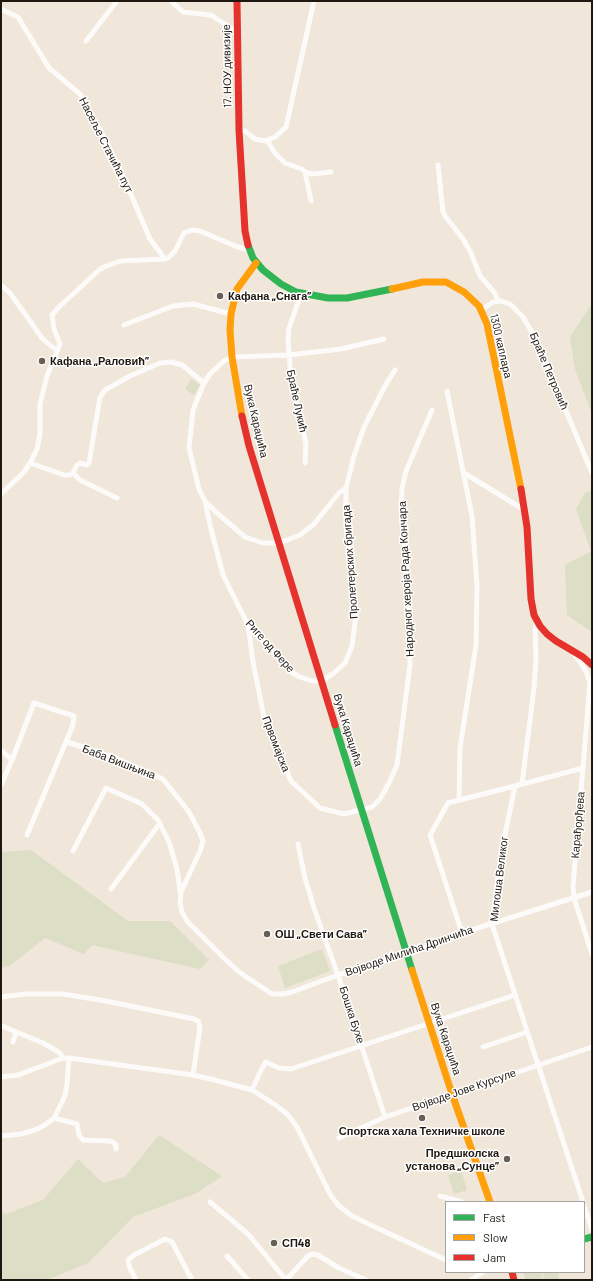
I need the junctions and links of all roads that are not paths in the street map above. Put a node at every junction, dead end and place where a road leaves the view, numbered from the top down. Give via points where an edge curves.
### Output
1 (117, 1) edge
2 (171, 1) edge
3 (237, 1) edge
4 (314, 1) edge
5 (1, 9) edge
6 (237, 32) junction
7 (86, 41) dead end
8 (239, 130) junction
9 (268, 141) junction
10 (438, 165) dead end
11 (305, 172) junction
12 (331, 172) dead end
13 (311, 201) dead end
14 (249, 250) junction
15 (164, 259) junction
16 (256, 263) junction
17 (1, 285) edge
18 (301, 294) junction
19 (498, 300) junction
20 (481, 310) junction
21 (231, 314) junction
22 (124, 325) dead end
23 (384, 339) dead end
24 (57, 350) junction
25 (288, 355) junction
26 (232, 357) junction
27 (395, 370) dead end
28 (204, 383) junction
29 (447, 391) dead end
30 (432, 410) dead end
31 (30, 463) junction
32 (305, 463) dead end
33 (74, 473) junction
34 (464, 473) junction
35 (592, 473) edge
36 (346, 488) junction
37 (1, 494) edge
38 (118, 498) dead end
39 (205, 501) junction
40 (526, 512) junction
41 (279, 543) junction
42 (537, 621) junction
43 (248, 625) junction
44 (572, 650) junction
45 (592, 665) edge
46 (321, 680) junction
47 (67, 742) junction
48 (1, 750) edge
49 (12, 760) junction
50 (583, 768) junction
51 (522, 784) junction
52 (1, 785) edge
53 (515, 786) junction
54 (459, 800) junction
55 (361, 810) junction
56 (160, 823) junction
57 (27, 835) dead end
58 (298, 844) dead end
59 (73, 851) dead end
60 (111, 889) dead end
61 (181, 892) junction
62 (592, 892) edge
63 (574, 898) junction
64 (492, 924) junction
65 (462, 934) junction
66 (407, 954) junction
67 (592, 954) edge
68 (338, 975) junction
69 (272, 994) joint
70 (516, 995) junction
71 (1, 997) edge
72 (430, 1023) junction
73 (2, 1026) edge
74 (16, 1032) junction
75 (527, 1032) junction
76 (13, 1042) dead end
77 (362, 1045) junction
78 (483, 1047) dead end
79 (592, 1047) edge
80 (66, 1058) junction
81 (538, 1065) junction
82 (193, 1075) junction
83 (1, 1077) edge
84 (252, 1090) junction
85 (452, 1094) junction
86 (385, 1117) junction
87 (54, 1118) junction
88 (1, 1136) edge
89 (339, 1138) dead end
90 (116, 1149) dead end
91 (440, 1196) dead end
92 (458, 1201) edge
93 (490, 1201) edge
94 (583, 1201) edge
95 (210, 1202) dead end
96 (585, 1209) edge
97 (592, 1230) edge
98 (227, 1256) dead end
99 (445, 1260) edge
100 (480, 1273) edge
101 (136, 1280) edge
102 (192, 1280) edge
103 (248, 1280) edge
104 (286, 1280) edge
105 (366, 1280) edge
106 (471, 1280) edge

1 - 7 street
2 - 6 street via 183,12 211,15
3 - 6 street, 17. НОУ дивизије
4 - 9 street via 287,126
5 - 15 street, Насеље Стачића пут via 18,17 49,68 80,94 121,171 150,239
6 - 8 street, 17. НОУ дивизије
8 - 9 street via 258,140
8 - 14 street, 17. НОУ дивизије via 245,231
9 - 11 street via 280,160 302,168
10 - 19 street, 1300 каплара via 443,212 465,242 480,276
11 - 12 street
11 - 13 street
14 - 15 street via 193,230 184,233 172,256
14 - 16 street, 1300 каплара
15 - 24 street via 113,262 99,270 52,315 60,344
16 - 18 street, 1300 каплара via 280,284
16 - 21 street, Вука Караџића via 237,289
17 - 24 street via 10,293 42,338
18 - 20 street, 1300 каплара via 347,298 438,281 450,283 460,289
18 - 25 street, Браће Лукић via 289,328
19 - 20 street
19 - 35 street, Браће Петровић via 516,309 531,329
20 - 40 street, 1300 каплара via 487,324
21 - 22 street via 193,304 172,306
21 - 26 street, Вука Караџића
23 - 25 street via 341,349
24 - 31 street via 43,390 40,404 40,434
25 - 26 street
25 - 32 street, Браће Лукић via 306,444
26 - 28 street via 214,370
26 - 41 street, Вука Караџића via 247,440
27 - 36 street, Пролетерских бригада via 364,427
28 - 33 street via 182,365 166,362 130,376 104,390 100,397 89,463 80,463
28 - 39 street via 193,410 189,448 199,489
29 - 34 street
30 - 55 street, Народног хероја Рада Кончара via 406,471 402,488 410,665 397,765 380,799 372,807
31 - 33 street via 64,475
31 - 37 street via 16,481
33 - 38 street via 80,480
34 - 40 street
34 - 54 street via 472,516 477,585 476,638 460,748
36 - 41 street via 314,524 300,535
36 - 46 street, Пролетерских бригада via 346,527 356,615 352,646 345,663
39 - 41 street via 246,537 263,543
39 - 43 street, Риге од Фере via 224,575
40 - 42 street, 1300 каплара via 531,599
41 - 46 street, Вука Караџића
42 - 44 street via 547,634
42 - 51 street via 534,688
43 - 46 street, Риге од Фере via 290,671 312,681
43 - 55 street, Првомајска via 266,722 291,781 320,808 344,814
44 - 45 street
44 - 50 street, Карађорђева via 586,671 590,683
46 - 55 street, Вука Караџића
47 - 49 street via 74,716 34,703
47 - 57 street
47 - 61 street, Баба Вишњина via 116,758 163,779 189,812 200,833 202,846
48 - 49 street
49 - 52 street
50 - 51 street
50 - 63 street, Карађорђева
51 - 53 street
53 - 54 street
53 - 64 street, Милоша Великог via 501,854
54 - 65 street via 448,803 430,835
55 - 66 street, Вука Караџића
56 - 59 street via 142,804 106,788
56 - 60 street
56 - 61 street via 177,869
58 - 68 street, Бошка Бухе via 305,878
61 - 69 street, Баба Вишњина via 182,912 187,921 239,972
62 - 63 street, Војводе Милића Дринчића
63 - 64 street, Војводе Милића Дринчића
63 - 67 street, Карађорђева
64 - 65 street, Војводе Милића Дринчића
64 - 70 street, Милоша Великог
65 - 66 street, Војводе Милића Дринчића
66 - 68 street, Војводе Милића Дринчића
66 - 72 street, Вука Караџића
68 - 69 street, Војводе Милића Дринчића via 292,992
68 - 77 street, Бошка Бухе
70 - 72 street
70 - 75 street, Милоша Великог
71 - 82 street via 63,994 198,1020 200,1028
72 - 77 street
72 - 85 street, Вука Караџића
73 - 74 street
74 - 76 street
74 - 80 street via 48,1046
75 - 78 street
75 - 81 street, Милоша Великог
77 - 84 street via 291,1069 279,1068 266,1062
77 - 86 street, Бошка Бухе
79 - 81 street, Војводе Јове Курсуле
80 - 82 street
80 - 83 street via 18,1075
80 - 87 street via 65,1096
81 - 85 street, Војводе Јове Курсуле
81 - 94 street, Милоша Великог
82 - 84 street
84 - 99 street via 277,1106 297,1127 331,1196 339,1206 352,1216
85 - 86 street, Војводе Јове Курсуле
85 - 93 street, Вука Караџића
86 - 89 street, Војводе Јове Курсуле
87 - 88 street via 35,1130
87 - 90 street via 77,1124 83,1140 111,1141 116,1145
91 - 92 street
95 - 104 street via 248,1234
96 - 97 street
98 - 103 street
100 - 106 street
101 - 102 street via 128,1260 165,1239 172,1242
104 - 105 street via 312,1254

